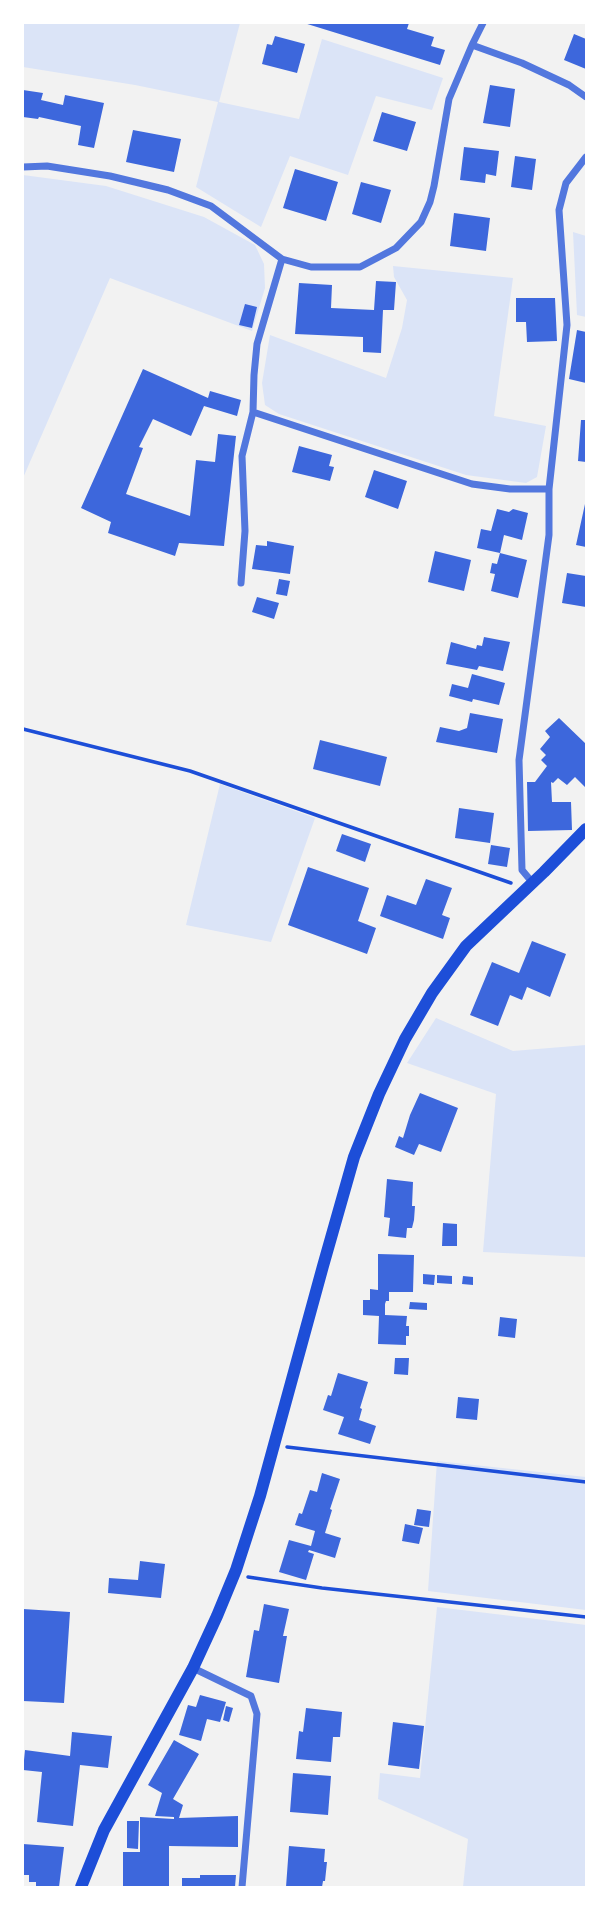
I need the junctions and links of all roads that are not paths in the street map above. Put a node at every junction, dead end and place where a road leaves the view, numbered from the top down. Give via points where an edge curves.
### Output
1 (483, 23) edge
2 (472, 45) junction
3 (586, 97) edge
4 (586, 157) edge
5 (23, 167) edge
6 (282, 259) junction
7 (253, 412) junction
8 (549, 489) junction
9 (241, 583) dead end
10 (586, 829) edge
11 (532, 882) junction
12 (193, 1668) junction
13 (80, 1887) edge
14 (242, 1887) edge

1 - 2 street
2 - 3 street via 522,63
2 - 6 street via 449,99 434,186 421,222 396,248 360,267 311,267
4 - 8 street via 566,183 559,210 567,325
5 - 6 street via 110,176 167,190 211,206
6 - 7 street via 257,344
7 - 8 street via 472,484
7 - 9 street via 242,456 245,531
8 - 11 street via 549,535 519,760 522,870
10 - 11 main road
11 - 12 main road via 466,947 432,993 379,1094 354,1157 236,1571
12 - 13 main road via 104,1830
12 - 14 street via 251,1696 257,1714

